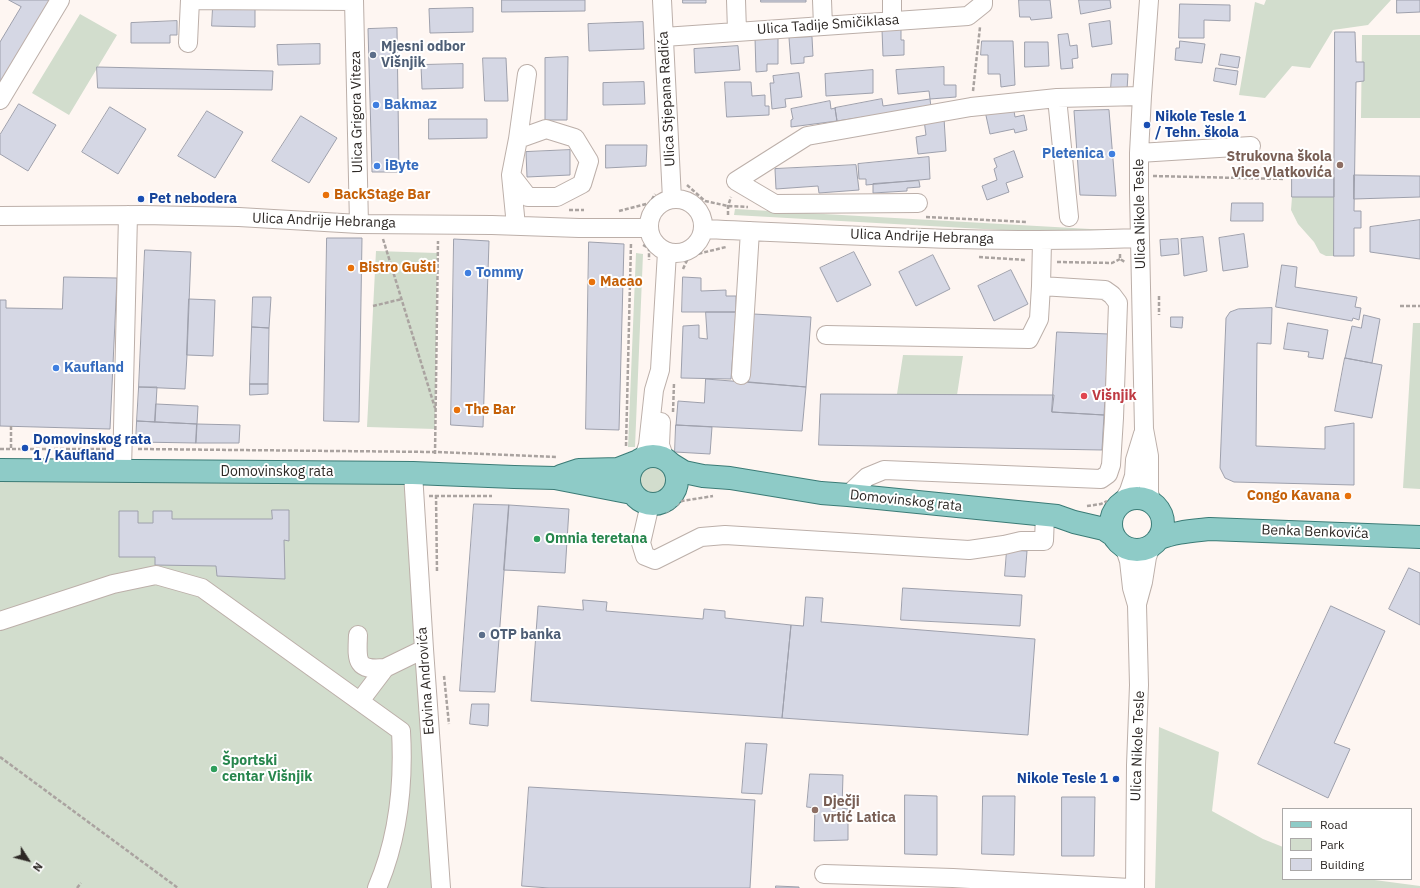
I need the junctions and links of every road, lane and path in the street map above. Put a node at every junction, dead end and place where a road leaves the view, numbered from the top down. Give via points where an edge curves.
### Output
1 (60, 0) edge
2 (190, 0) edge
3 (662, 0) edge
4 (736, 0) edge
5 (822, 0) edge
6 (892, 0) edge
7 (1149, 0) edge
8 (354, 1) edge
9 (983, 2) edge
10 (892, 21) junction
11 (823, 26) junction
12 (736, 31) junction
13 (664, 37) junction
14 (188, 43) dead end
15 (527, 74) dead end
16 (1142, 96) junction
17 (1057, 98) junction
18 (0, 100) edge
19 (971, 107) junction
20 (518, 139) junction
21 (1251, 146) dead end
22 (1139, 153) junction
23 (511, 175) junction
24 (1139, 176) junction
25 (1285, 179) dead end
26 (685, 183) dead end
27 (665, 194) junction
28 (918, 203) dead end
29 (728, 206) dead end
30 (562, 210) dead end
31 (585, 210) dead end
32 (617, 211) dead end
33 (128, 215) junction
34 (0, 216) edge
35 (1069, 217) dead end
36 (378, 223) junction
37 (359, 224) junction
38 (437, 224) junction
39 (516, 226) junction
40 (703, 229) junction
41 (750, 231) junction
42 (643, 235) junction
43 (1140, 238) junction
44 (631, 239) dead end
45 (1042, 240) junction
46 (731, 246) dead end
47 (668, 252) junction
48 (649, 262) dead end
49 (682, 273) dead end
50 (1041, 286) junction
51 (402, 299) junction
52 (373, 306) dead end
53 (1400, 306) dead end
54 (1420, 306) edge
55 (826, 335) dead end
56 (667, 375) junction
57 (741, 375) dead end
58 (436, 411) junction
59 (673, 412) dead end
60 (11, 426) dead end
61 (1144, 429) junction
62 (0, 449) edge
63 (11, 449) junction
64 (123, 449) junction
65 (435, 452) junction
66 (564, 457) dead end
67 (648, 459) junction
68 (0, 470) edge
69 (122, 471) junction
70 (413, 473) junction
71 (436, 474) junction
72 (555, 478) junction
73 (756, 483) junction
74 (673, 494) junction
75 (848, 495) junction
76 (436, 496) junction
77 (498, 496) dead end
78 (641, 499) junction
79 (1118, 507) junction
80 (1156, 508) junction
81 (1051, 516) junction
82 (1210, 529) junction
83 (1420, 537) edge
84 (1117, 539) junction
85 (1155, 542) junction
86 (437, 580) dead end
87 (1137, 605) junction
88 (0, 621) edge
89 (358, 635) dead end
90 (424, 649) junction
91 (385, 668) junction
92 (443, 671) dead end
93 (360, 701) junction
94 (449, 724) dead end
95 (0, 757) edge
96 (824, 874) dead end
97 (81, 882) dead end
98 (77, 888) edge
99 (178, 888) edge
100 (377, 888) edge
101 (441, 888) edge
102 (1130, 888) edge
103 (1135, 888) edge

1 - 18 street
2 - 8 street
2 - 14 street
3 - 13 street, Ulica Stjepana Radića
4 - 12 street
5 - 11 street
6 - 10 street
7 - 16 street, Ulica Nikole Tesle
8 - 37 street, Ulica Grigora Viteza
9 - 10 street, Ulica Tadije Smičiklasa via 968,16
9 - 19 path
10 - 11 street, Ulica Tadije Smičiklasa
11 - 12 street, Ulica Tadije Smičiklasa
12 - 13 street, Ulica Tadije Smičiklasa
13 - 27 street, Ulica Stjepana Radića
15 - 20 street
16 - 17 street
16 - 22 street, Ulica Nikole Tesle
17 - 19 street
17 - 35 street
19 - 28 street via 807,136 736,181 775,204
20 - 23 street
20 - 23 street via 546,129 575,138 589,161 582,184 557,197 528,197
21 - 22 street
22 - 24 street, Ulica Nikole Tesle
23 - 39 street
24 - 25 path
24 - 43 street, Ulica Nikole Tesle
26 - 29 path via 705,201
27 - 32 path via 650,203
27 - 40 street via 688,201 695,206 703,221
27 - 42 street via 664,201 652,212
30 - 31 path
33 - 34 street, Ulica Andrije Hebranga
33 - 37 street, Ulica Andrije Hebranga via 239,217
33 - 64 street
36 - 37 street, Ulica Andrije Hebranga
36 - 38 street, Ulica Andrije Hebranga
36 - 51 path
38 - 39 street, Ulica Andrije Hebranga
38 - 58 path
39 - 42 street, Ulica Andrije Hebranga via 579,228
40 - 41 street, Ulica Andrije Hebranga
40 - 47 street via 697,244 691,249 684,253
41 - 45 street, Ulica Andrije Hebranga
41 - 57 street
42 - 47 street via 650,236 660,249
42 - 48 path via 649,248
43 - 45 street, Ulica Andrije Hebranga
43 - 61 street, Ulica Nikole Tesle
44 - 67 path
45 - 50 street
46 - 49 path via 689,256
47 - 56 street
50 - 55 street via 1039,319 1029,339
50 - 75 street via 1105,290 1118,303 1114,418 1108,474 1101,478 884,470 867,477
51 - 52 path
51 - 58 path
53 - 54 path
56 - 59 path
56 - 67 street via 660,445
58 - 65 path
60 - 63 path
61 - 79 street, Ulica Nikole Tesle via 1135,460 1134,476 1129,491
61 - 80 street, Ulica Nikole Tesle via 1149,456 1149,493
62 - 63 path
63 - 64 path
64 - 65 path
64 - 69 street
65 - 66 path
65 - 71 path
67 - 72 main road, Domovinskog rata via 618,469 579,470
67 - 73 main road, Domovinskog rata via 690,474
67 - 74 main road via 675,471 677,479
67 - 78 main road via 629,475 629,486
68 - 69 main road, Domovinskog rata
69 - 70 main road, Domovinskog rata
70 - 71 main road, Domovinskog rata
70 - 90 street, Edvina Androvića
71 - 72 main road, Domovinskog rata
71 - 76 path
72 - 78 main road, Domovinskog rata
73 - 74 main road, Domovinskog rata via 729,490 682,490
73 - 75 main road, Domovinskog rata
74 - 78 main road via 663,502
75 - 81 main road, Domovinskog rata
76 - 77 path
76 - 86 path
78 - 81 street via 641,543 645,556 655,560 701,537 725,535 968,550 1021,541 1044,541
79 - 80 main road via 1129,499 1137,498 1145,499
79 - 81 main road, Domovinskog rata via 1094,513
79 - 84 main road via 1111,527
80 - 82 main road, Benka Benkovića via 1180,521
80 - 85 main road via 1162,520 1162,528
81 - 84 main road, Domovinskog rata via 1104,529
82 - 83 main road, Benka Benkovića
82 - 85 main road, Benka Benkovića via 1167,535
84 - 85 main road via 1130,549 1136,550 1144,549
84 - 87 street, Ulica Nikole Tesle via 1129,560
85 - 87 street, Ulica Nikole Tesle via 1147,557
87 - 103 street, Ulica Nikole Tesle via 1140,684 1136,765
88 - 93 street via 113,584 156,575 202,588
89 - 91 street via 357,654 360,662 365,667
90 - 91 street
90 - 101 street, Edvina Androvića
91 - 93 street
92 - 94 path
93 - 100 street via 401,731 403,756 400,793 391,848
95 - 99 path
96 - 102 street
97 - 98 path

